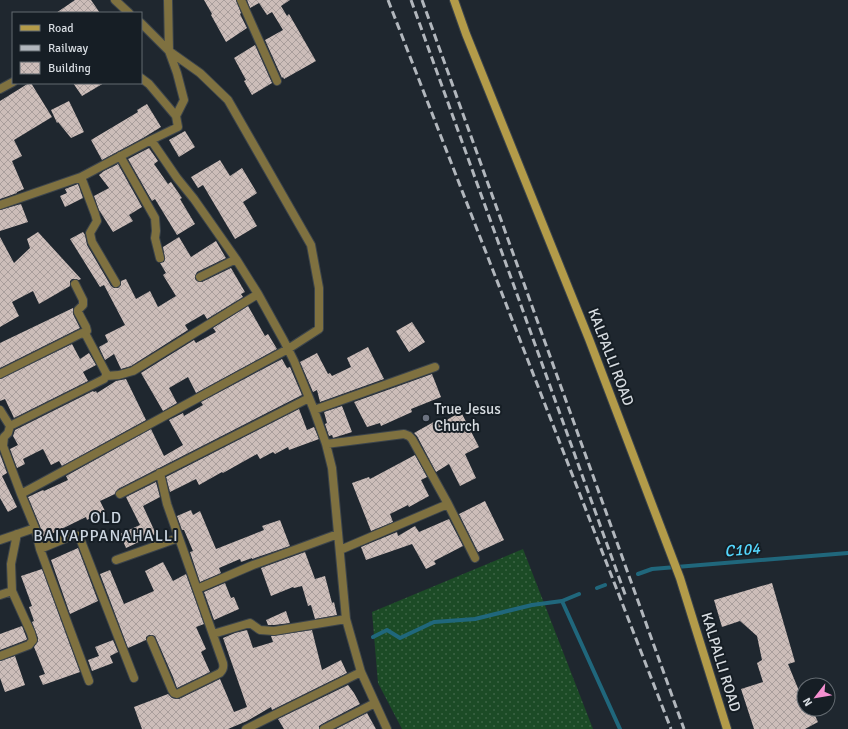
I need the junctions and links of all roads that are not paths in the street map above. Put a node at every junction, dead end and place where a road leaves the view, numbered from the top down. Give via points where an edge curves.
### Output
1 (115, 0) edge
2 (168, 0) edge
3 (241, 0) edge
4 (454, 0) edge
5 (129, 12) edge
6 (142, 24) edge
7 (169, 51) junction
8 (142, 79) edge
9 (277, 81) dead end
10 (12, 83) edge
11 (0, 89) edge
12 (176, 116) junction
13 (151, 140) junction
14 (120, 156) junction
15 (81, 177) junction
16 (0, 205) edge
17 (160, 258) dead end
18 (236, 259) junction
19 (200, 277) dead end
20 (116, 283) dead end
21 (75, 284) dead end
22 (258, 294) junction
23 (84, 334) junction
24 (288, 349) junction
25 (435, 367) dead end
26 (0, 374) edge
27 (106, 376) junction
28 (309, 398) junction
29 (0, 410) edge
30 (314, 410) junction
31 (10, 426) junction
32 (2, 437) edge
33 (326, 444) junction
34 (160, 474) junction
35 (21, 494) junction
36 (120, 494) dead end
37 (448, 504) junction
38 (35, 528) junction
39 (17, 534) junction
40 (338, 534) junction
41 (178, 538) junction
42 (0, 540) edge
43 (40, 549) junction
44 (340, 550) junction
45 (475, 558) dead end
46 (116, 560) dead end
47 (197, 589) junction
48 (12, 591) junction
49 (0, 595) edge
50 (346, 619) junction
51 (213, 634) junction
52 (151, 640) dead end
53 (0, 656) edge
54 (361, 672) junction
55 (134, 678) dead end
56 (89, 681) dead end
57 (375, 703) junction
58 (258, 726) edge
59 (246, 729) edge
60 (324, 729) edge
61 (387, 729) edge
62 (727, 729) edge

1 - 5 street
2 - 7 street
3 - 9 street
4 - 62 street, KALPALLI ROAD via 590,339 678,573
6 - 7 street
7 - 12 street via 178,73 184,100
7 - 24 street via 200,73 228,100 310,246 319,288 319,329
8 - 12 street
10 - 11 street
12 - 13 street via 178,127
13 - 14 street
13 - 18 street
14 - 15 street
14 - 17 street via 155,218 155,238
15 - 16 street
15 - 20 street via 95,214 96,225 90,233 92,242
18 - 19 street
18 - 22 street
21 - 23 street via 83,300 78,312 86,327 87,331
22 - 24 street
22 - 27 street via 133,371 119,376
23 - 26 street
23 - 27 street
24 - 28 street
24 - 35 street
25 - 30 street
27 - 31 street
28 - 30 street
28 - 34 street
29 - 31 street
30 - 33 street
31 - 32 street via 8,433
32 - 35 street
33 - 37 street via 404,434 412,439
33 - 40 street via 332,468
34 - 36 street
34 - 41 street via 166,504
35 - 38 street
37 - 44 street
37 - 45 street
38 - 39 street
38 - 43 street
39 - 42 street
39 - 48 street via 11,564
40 - 44 street
40 - 47 street via 253,565
41 - 46 street
41 - 47 street
43 - 55 street via 74,535 78,536
43 - 56 street
44 - 50 street
47 - 51 street
48 - 49 street
48 - 53 street via 33,640 29,645
50 - 51 street via 274,631 260,630 250,623
50 - 54 street
51 - 52 street via 223,670 177,694 172,690
54 - 57 street
54 - 58 street
57 - 60 street
57 - 61 street
58 - 59 street

